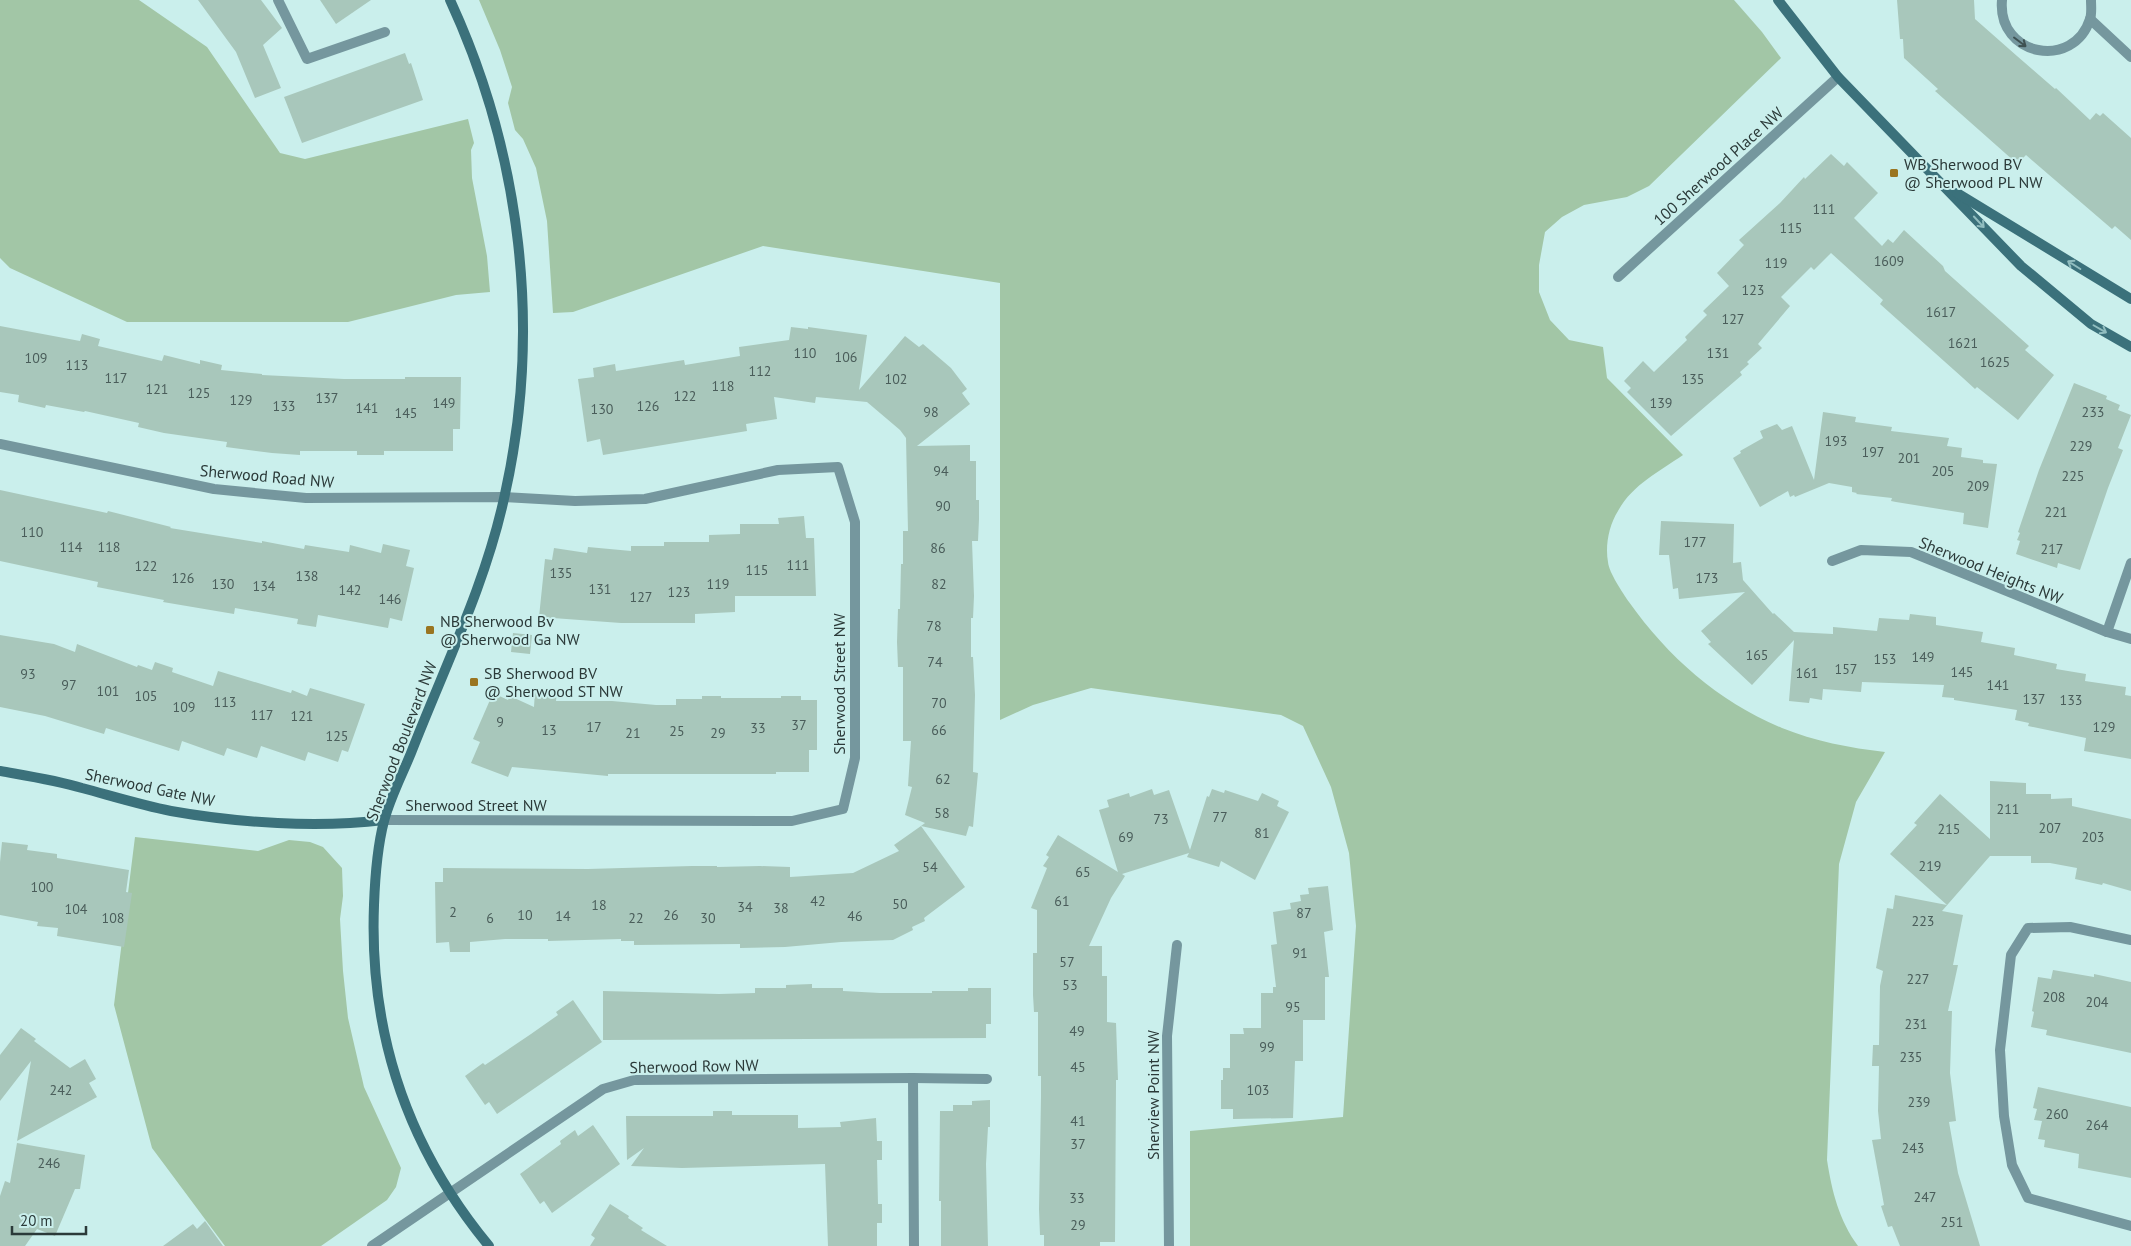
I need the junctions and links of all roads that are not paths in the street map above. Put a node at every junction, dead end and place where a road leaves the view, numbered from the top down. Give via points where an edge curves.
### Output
1 (278, 0) edge
2 (450, 0) edge
3 (1778, 0) edge
4 (2002, 0) edge
5 (2092, 0) edge
6 (2090, 19) junction
7 (385, 32) dead end
8 (2131, 57) edge
9 (1838, 77) junction
10 (1946, 186) junction
11 (1618, 277) dead end
12 (2131, 299) edge
13 (2131, 347) edge
14 (0, 444) edge
15 (505, 497) junction
16 (1832, 561) dead end
17 (2131, 563) edge
18 (2107, 632) junction
19 (2131, 639) edge
20 (0, 771) edge
21 (384, 820) junction
22 (2131, 940) edge
23 (1177, 945) dead end
24 (913, 1078) junction
25 (987, 1079) dead end
26 (451, 1194) junction
27 (2131, 1226) edge
28 (372, 1246) edge
29 (489, 1246) edge
30 (914, 1246) edge
31 (1168, 1246) edge

1 - 7 street via 307,59
2 - 15 street, Sherwood Boulevard NW via 474,54 497,125 518,229 524,335 515,443
3 - 9 street
4 -> 6 street via 2001,13 2008,32 2023,46 2043,51 2069,45 2080,37
5 - 6 street
6 - 8 street
9 - 10 street
9 - 11 street, 100 Sherwood Place NW
12 -> 10 street
10 -> 13 street via 2021,266 2091,324
14 - 15 street, Sherwood Road NW via 223,490 306,498
15 - 21 street, Sherwood Boulevard NW via 479,583
15 - 21 street, Sherwood Street NW via 575,501 645,499 778,470 838,466 854,522 855,758 843,809 792,821
16 - 18 street, Sherwood Heights NW via 1861,550 1911,552
17 - 18 street
18 - 19 street, Sherwood Heights NW
20 - 21 street, Sherwood Gate NW via 172,811 220,818 349,824
21 - 26 street, Sherwood Boulevard NW via 373,924 378,997 385,1035 407,1109 434,1168
22 - 27 street via 2070,927 2028,928 2011,955 2000,1050 2004,1116 2012,1165 2028,1198
23 - 31 street, Sherview Point NW via 1167,1036
24 - 25 street, Sherwood Row NW
24 - 26 street, Sherwood Row NW via 634,1080 617,1083 603,1089
24 - 30 street
26 - 28 street, Sherwood Row NW
26 - 29 street, Sherwood Boulevard NW

